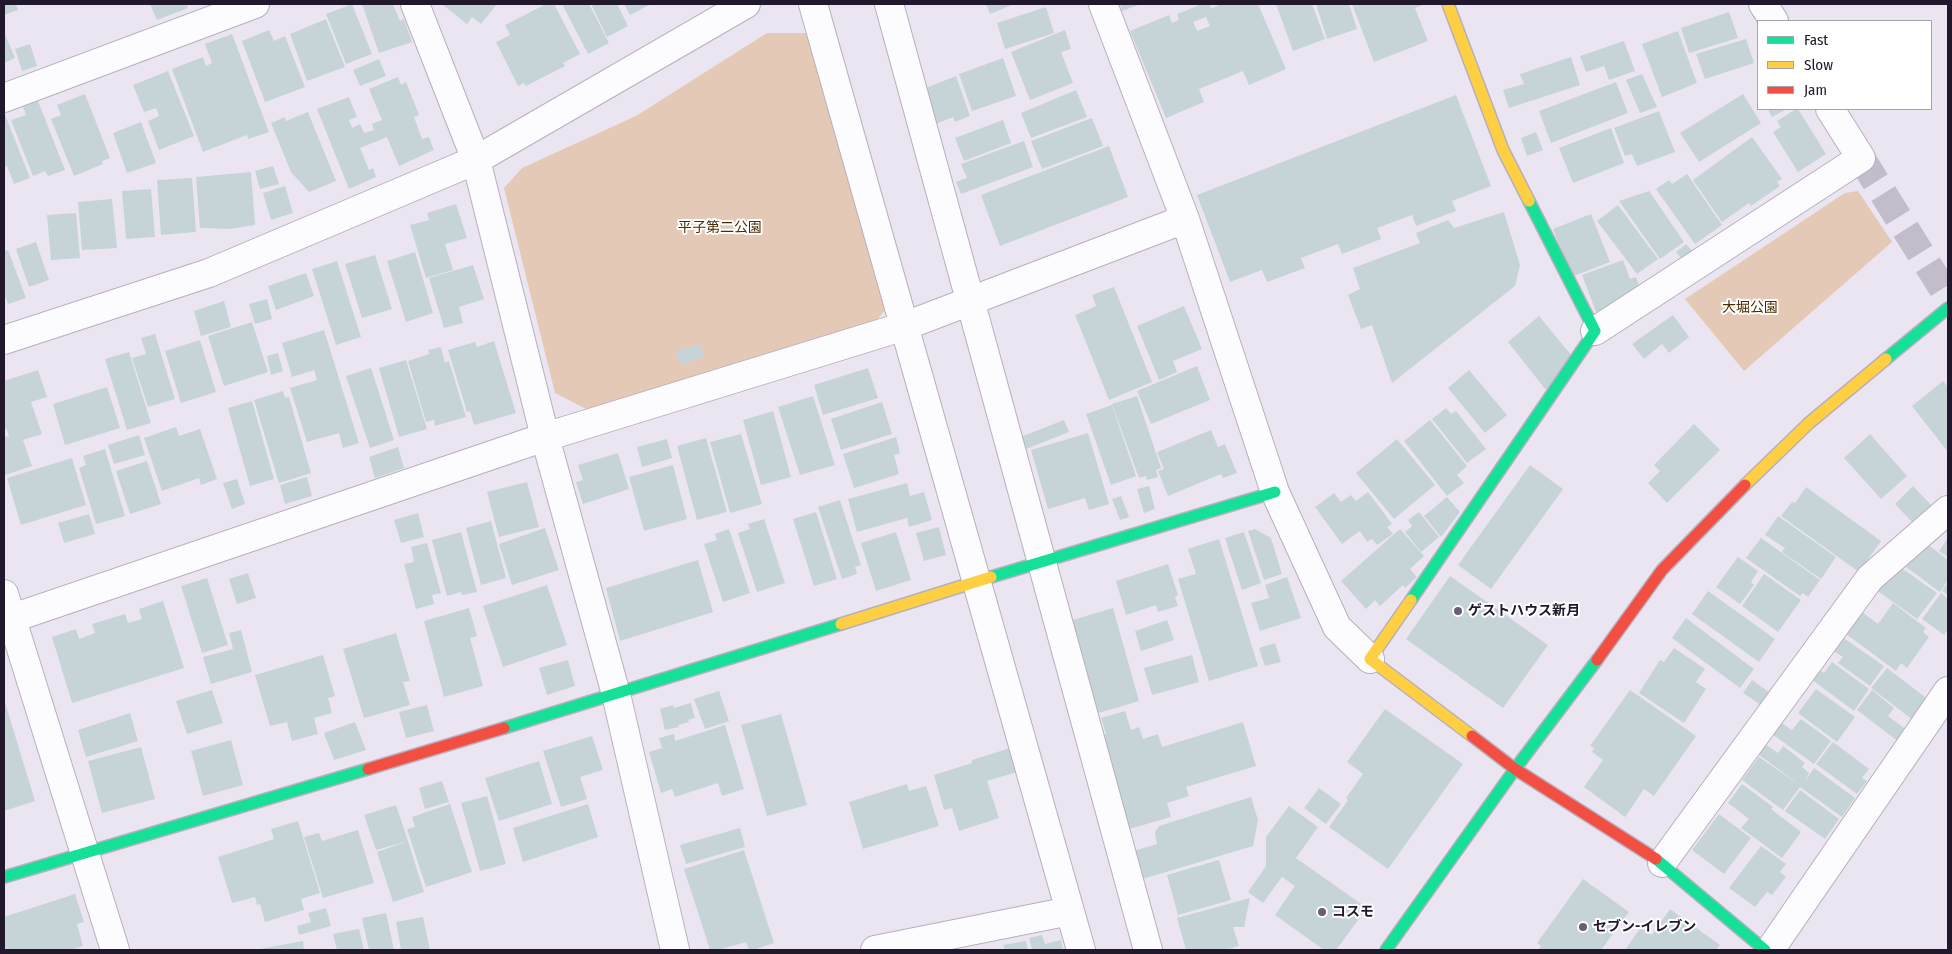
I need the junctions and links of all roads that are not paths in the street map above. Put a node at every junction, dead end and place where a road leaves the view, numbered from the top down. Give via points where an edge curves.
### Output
1 (255, 4) edge
2 (415, 4) edge
3 (746, 4) edge
4 (813, 4) edge
5 (889, 4) edge
6 (1103, 4) edge
7 (1448, 4) edge
8 (1763, 4) edge
9 (1773, 20) edge
10 (4, 98) edge
11 (1831, 110) edge
12 (476, 160) junction
13 (1185, 219) junction
14 (971, 301) junction
15 (1948, 308) edge
16 (904, 326) junction
17 (1595, 331) junction
18 (4, 340) edge
19 (545, 437) junction
20 (1275, 492) junction
21 (1948, 510) edge
22 (1041, 561) junction
23 (977, 581) junction
24 (6, 611) edge
25 (1370, 659) junction
26 (1948, 691) edge
27 (616, 694) junction
28 (1515, 769) junction
29 (84, 854) junction
30 (1662, 863) junction
31 (4, 877) edge
32 (1070, 911) junction
33 (115, 950) edge
34 (675, 950) edge
35 (875, 950) edge
36 (1081, 950) edge
37 (1148, 950) edge
38 (1386, 950) edge
39 (1765, 950) edge
40 (1770, 950) edge

1 - 10 street
2 - 12 street
3 - 12 street
4 - 16 street
5 - 14 street
6 - 13 street
7 - 17 street via 1503,150
8 - 9 street
11 - 17 street via 1861,158
12 - 18 street via 209,273
12 - 19 street
13 - 14 street
13 - 20 street
14 - 16 street
14 - 22 street
15 - 28 street via 1809,423 1662,570
16 - 19 street
16 - 23 street
17 - 25 street
19 - 24 street
19 - 27 street
20 - 22 street
20 - 25 street via 1337,627
21 - 30 street via 1870,578
22 - 23 street
22 - 37 street
23 - 27 street
23 - 32 street
24 - 29 street
25 - 28 street
26 - 40 street
27 - 29 street
27 - 34 street
28 - 30 street
28 - 38 street
29 - 31 street
29 - 33 street
30 - 39 street
32 - 35 street
32 - 36 street

